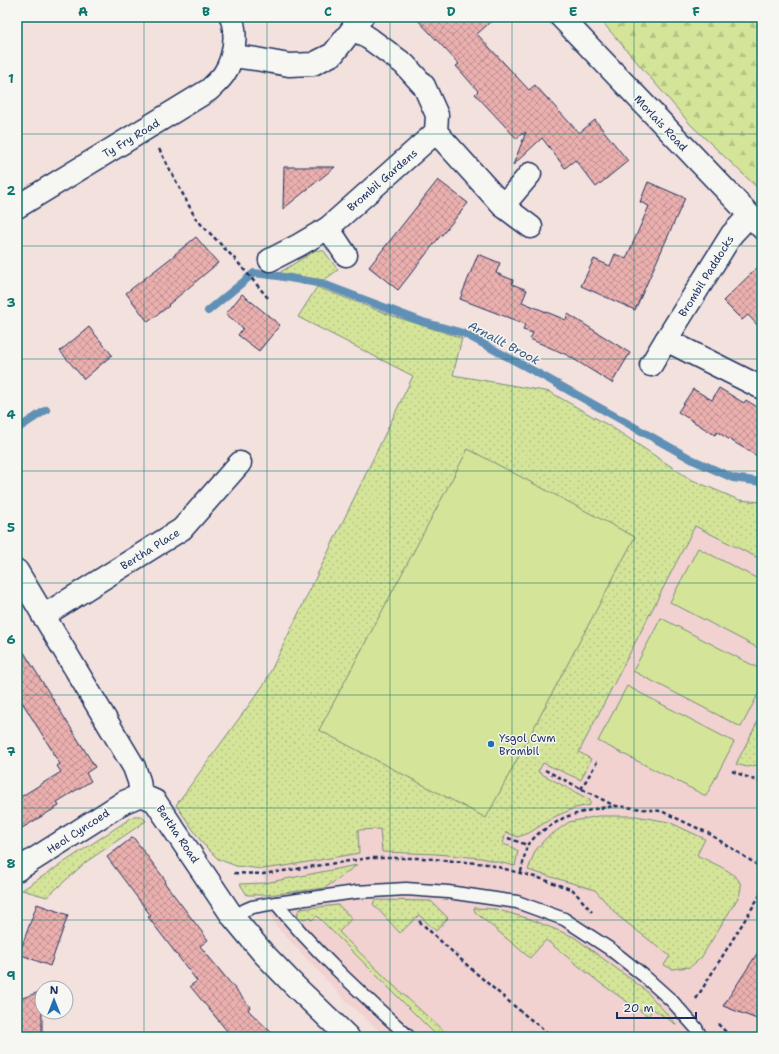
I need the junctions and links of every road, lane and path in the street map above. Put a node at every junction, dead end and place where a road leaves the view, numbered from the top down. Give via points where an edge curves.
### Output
1 (230, 17) edge
2 (561, 17) edge
3 (358, 22) edge
4 (233, 56) junction
5 (147, 128) junction
6 (436, 132) junction
7 (530, 174) dead end
8 (503, 206) junction
9 (17, 208) edge
10 (756, 222) edge
11 (328, 228) junction
12 (531, 228) dead end
13 (346, 255) dead end
14 (270, 260) dead end
15 (268, 298) dead end
16 (666, 340) junction
17 (651, 365) dead end
18 (762, 388) edge
19 (240, 463) dead end
20 (17, 571) edge
21 (43, 616) junction
22 (597, 762) dead end
23 (545, 770) dead end
24 (732, 771) dead end
25 (762, 783) edge
26 (581, 789) junction
27 (141, 795) junction
28 (616, 806) junction
29 (508, 838) dead end
30 (527, 845) junction
31 (762, 868) edge
32 (17, 870) edge
33 (521, 872) dead end
34 (762, 892) edge
35 (276, 903) junction
36 (233, 917) junction
37 (419, 921) dead end
38 (695, 1001) dead end
39 (348, 1037) edge
40 (409, 1037) edge
41 (553, 1037) edge
42 (701, 1037) edge

1 - 4 street via 234,39
2 - 10 street, Morlais Road
3 - 4 street via 334,54 313,64 289,66
3 - 6 street via 370,39 404,64 424,86 437,115
4 - 5 street, Ty Fry Road via 224,75 209,90
5 - 9 street, Ty Fry Road
5 - 15 path via 196,219 238,262
6 - 8 street
6 - 11 street, Brombil Gardens
7 - 8 street
8 - 12 street
10 - 16 street, Brombil Paddocks via 732,234
11 - 13 street
11 - 14 street, Brombil Gardens
16 - 17 street, Brombil Paddocks
16 - 18 street
19 - 21 street, Bertha Place via 182,529
20 - 21 street
21 - 27 street via 134,766
22 - 26 path
23 - 26 path
24 - 25 path
26 - 28 path
27 - 32 street, Heol Cyncoed via 124,802
27 - 36 street, Bertha Road via 155,801
28 - 30 path via 594,808 565,817 539,833
28 - 31 path via 661,811 708,833
29 - 30 path
30 - 33 path
34 - 38 path
35 - 36 lane via 252,907
35 - 40 lane via 293,925
35 - 42 lane via 356,892 406,889 517,902 564,919 610,949 672,1001
36 - 39 street, Bertha Road via 263,953
37 - 41 path via 470,969

